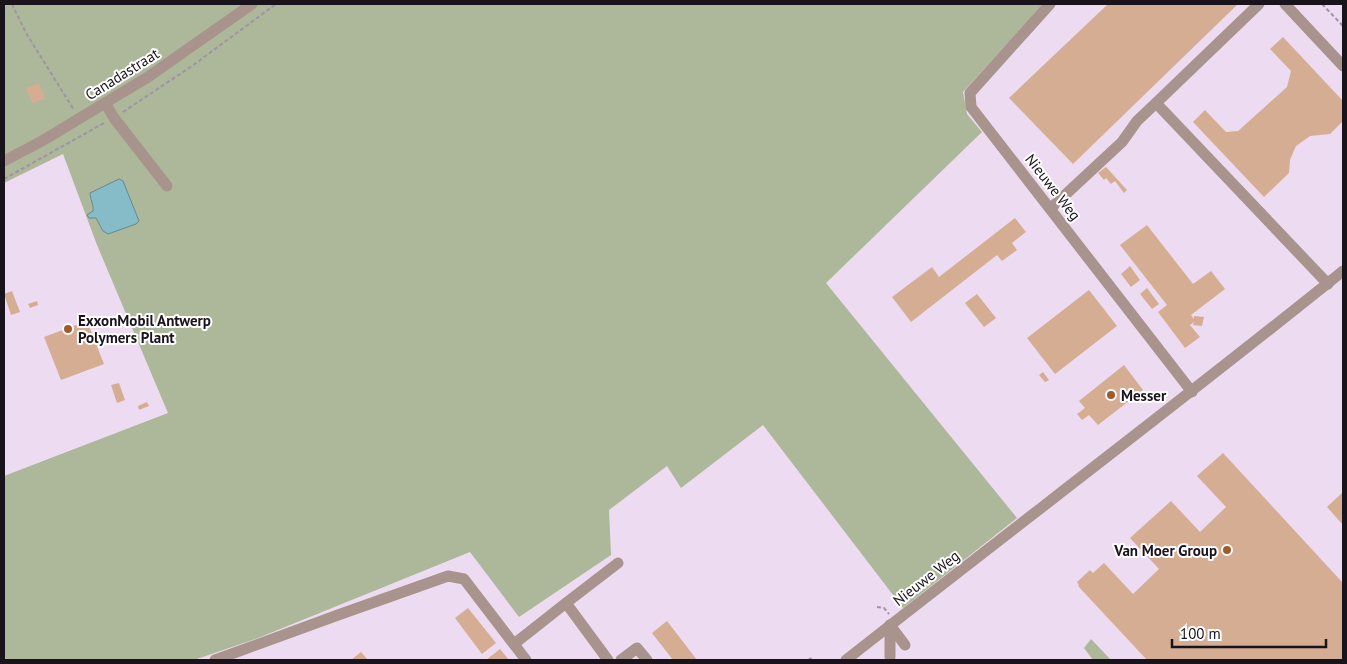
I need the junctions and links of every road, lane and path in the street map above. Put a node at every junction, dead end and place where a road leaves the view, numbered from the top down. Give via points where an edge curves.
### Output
1 (12, 4) edge
2 (252, 4) edge
3 (276, 4) edge
4 (1050, 4) edge
5 (1259, 4) edge
6 (1285, 4) edge
7 (1322, 4) edge
8 (1343, 26) edge
9 (1343, 66) edge
10 (105, 103) junction
11 (1156, 103) junction
12 (80, 118) junction
13 (114, 118) junction
14 (4, 161) edge
15 (4, 179) edge
16 (167, 186) dead end
17 (1051, 208) junction
18 (1343, 272) edge
19 (1328, 284) junction
20 (1192, 392) junction
21 (618, 563) dead end
22 (566, 603) junction
23 (890, 625) junction
24 (514, 644) junction
25 (905, 645) dead end
26 (890, 657) dead end
27 (812, 658) dead end
28 (215, 660) edge
29 (526, 660) edge
30 (608, 660) edge
31 (621, 660) edge
32 (647, 660) edge
33 (808, 660) edge
34 (846, 660) edge

1 - 12 path via 26,33
2 - 10 street, Canadastraat
3 - 13 path
4 - 17 street, Nieuwe Weg via 970,93 971,107
5 - 11 street
6 - 9 street
7 - 8 path
10 - 12 street, Canadastraat
10 - 13 street
11 - 17 street via 1122,142
11 - 19 street
12 - 14 street, Canadastraat
13 - 15 path
13 - 16 street
17 - 20 street, Nieuwe Weg
18 - 19 street, Nieuwe Weg
19 - 20 street, Nieuwe Weg
20 - 23 street, Nieuwe Weg
21 - 22 street
22 - 24 street
22 - 30 street
23 - 25 street
23 - 26 street
23 - 34 street, Nieuwe Weg
24 - 28 street via 464,579 448,576
24 - 29 street
27 - 33 path
31 - 32 street via 637,648

